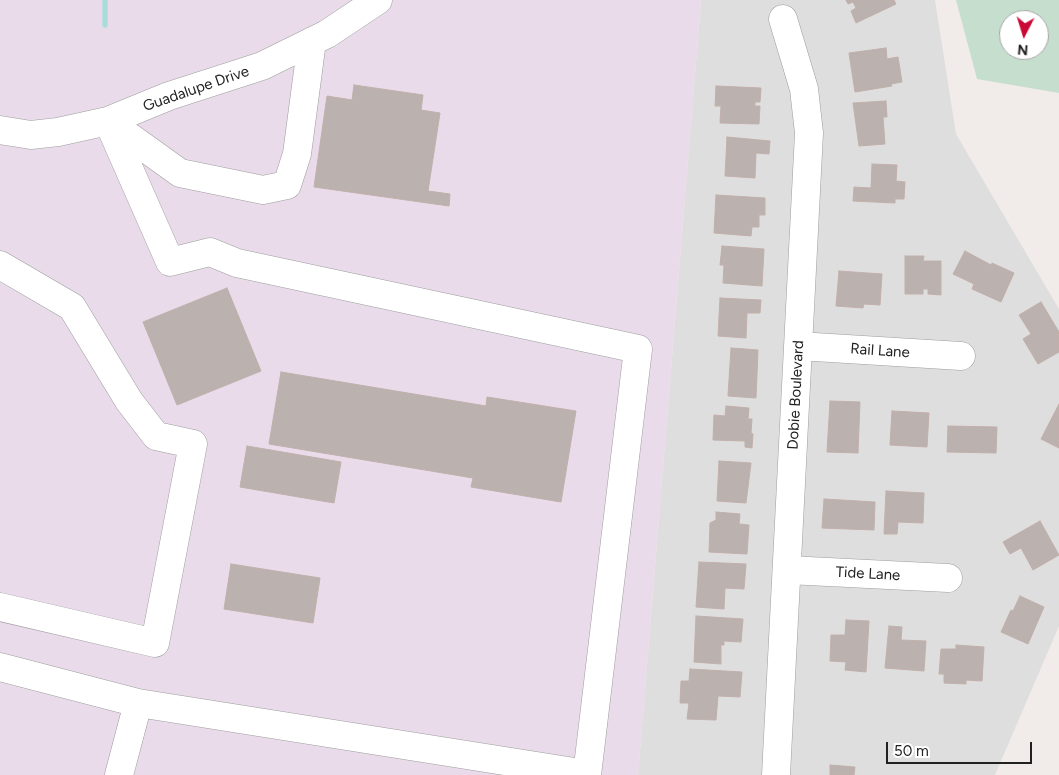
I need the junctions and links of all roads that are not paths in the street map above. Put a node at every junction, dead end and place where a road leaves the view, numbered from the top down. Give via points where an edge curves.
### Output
1 (378, 0) edge
2 (783, 19) dead end
3 (312, 41) junction
4 (108, 121) junction
5 (0, 130) edge
6 (0, 264) edge
7 (798, 346) junction
8 (962, 356) dead end
9 (788, 570) junction
10 (948, 578) dead end
11 (0, 607) edge
12 (0, 667) edge
13 (138, 703) junction
14 (120, 775) edge
15 (587, 775) edge
16 (776, 775) edge

1 - 3 street, Guadalupe Drive
2 - 7 street, Dobie Boulevard via 804,89 809,133
3 - 4 street, Guadalupe Drive via 262,66 169,96
3 - 4 street via 297,154 287,185 263,190 180,173
4 - 5 street, Guadalupe Drive via 31,135
4 - 15 street via 170,262 210,252 237,263 638,349
6 - 11 street via 72,307 129,401 156,436 193,444 154,643
7 - 8 street, Rail Lane
7 - 9 street, Dobie Boulevard
9 - 10 street, Tide Lane
9 - 16 street, Dobie Boulevard
12 - 13 street
13 - 14 street
13 - 15 street

